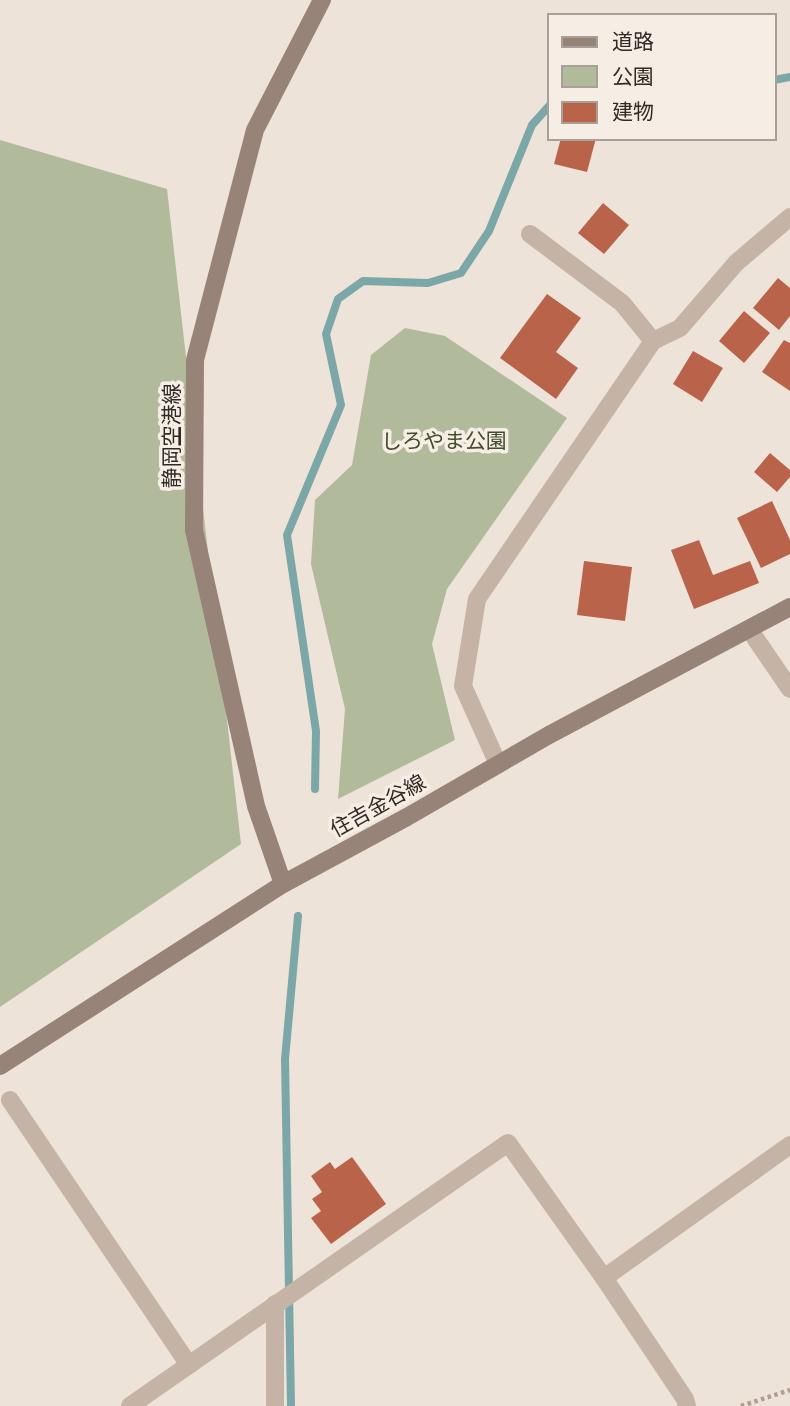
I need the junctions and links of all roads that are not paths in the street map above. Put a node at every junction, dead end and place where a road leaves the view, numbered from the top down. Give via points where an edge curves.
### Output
1 (322, 0) edge
2 (790, 217) edge
3 (530, 234) dead end
4 (653, 341) junction
5 (790, 607) edge
6 (749, 629) junction
7 (790, 689) edge
8 (498, 764) junction
9 (283, 884) junction
10 (0, 1066) edge
11 (10, 1100) dead end
12 (790, 1145) edge
13 (604, 1278) junction
14 (278, 1302) junction
15 (189, 1365) junction
16 (130, 1406) edge
17 (275, 1406) edge
18 (687, 1406) edge

1 - 9 main road, 静岡空港線 via 255,130 195,360 194,530 256,806
2 - 4 street via 736,262 680,328
3 - 4 street via 622,303
4 - 8 street via 477,599 463,686
5 - 6 main road, 住吉金谷線
6 - 7 street
6 - 8 main road, 住吉金谷線
8 - 9 main road, 住吉金谷線
9 - 10 main road, 住吉金谷線
11 - 15 street
12 - 13 street
13 - 14 street via 508,1143
13 - 18 street
14 - 15 street
14 - 17 street
15 - 16 street

